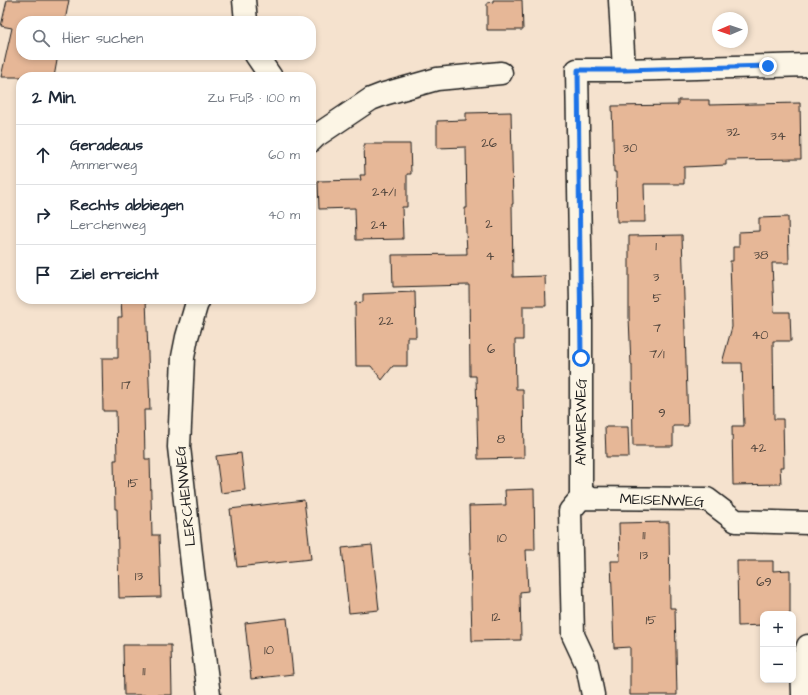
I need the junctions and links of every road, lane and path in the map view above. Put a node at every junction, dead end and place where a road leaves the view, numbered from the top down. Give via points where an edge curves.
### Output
1 (244, 0) edge
2 (620, 0) edge
3 (246, 16) edge
4 (259, 60) edge
5 (808, 65) edge
6 (624, 70) junction
7 (268, 72) edge
8 (501, 73) dead end
9 (316, 133) edge
10 (197, 304) edge
11 (581, 498) junction
12 (808, 523) edge
13 (808, 646) edge
14 (209, 695) edge
15 (592, 695) edge
16 (803, 695) edge

1 - 3 street
2 - 6 street
4 - 7 street
5 - 6 street
6 - 11 street, AMMERWEG via 578,70
8 - 9 street via 437,80 384,94 370,99
10 - 14 street, LERCHENWEG via 183,357 179,447
11 - 12 street, MEISENWEG via 707,499 736,521
11 - 15 street via 570,511 573,635 587,666
13 - 16 street via 802,663

